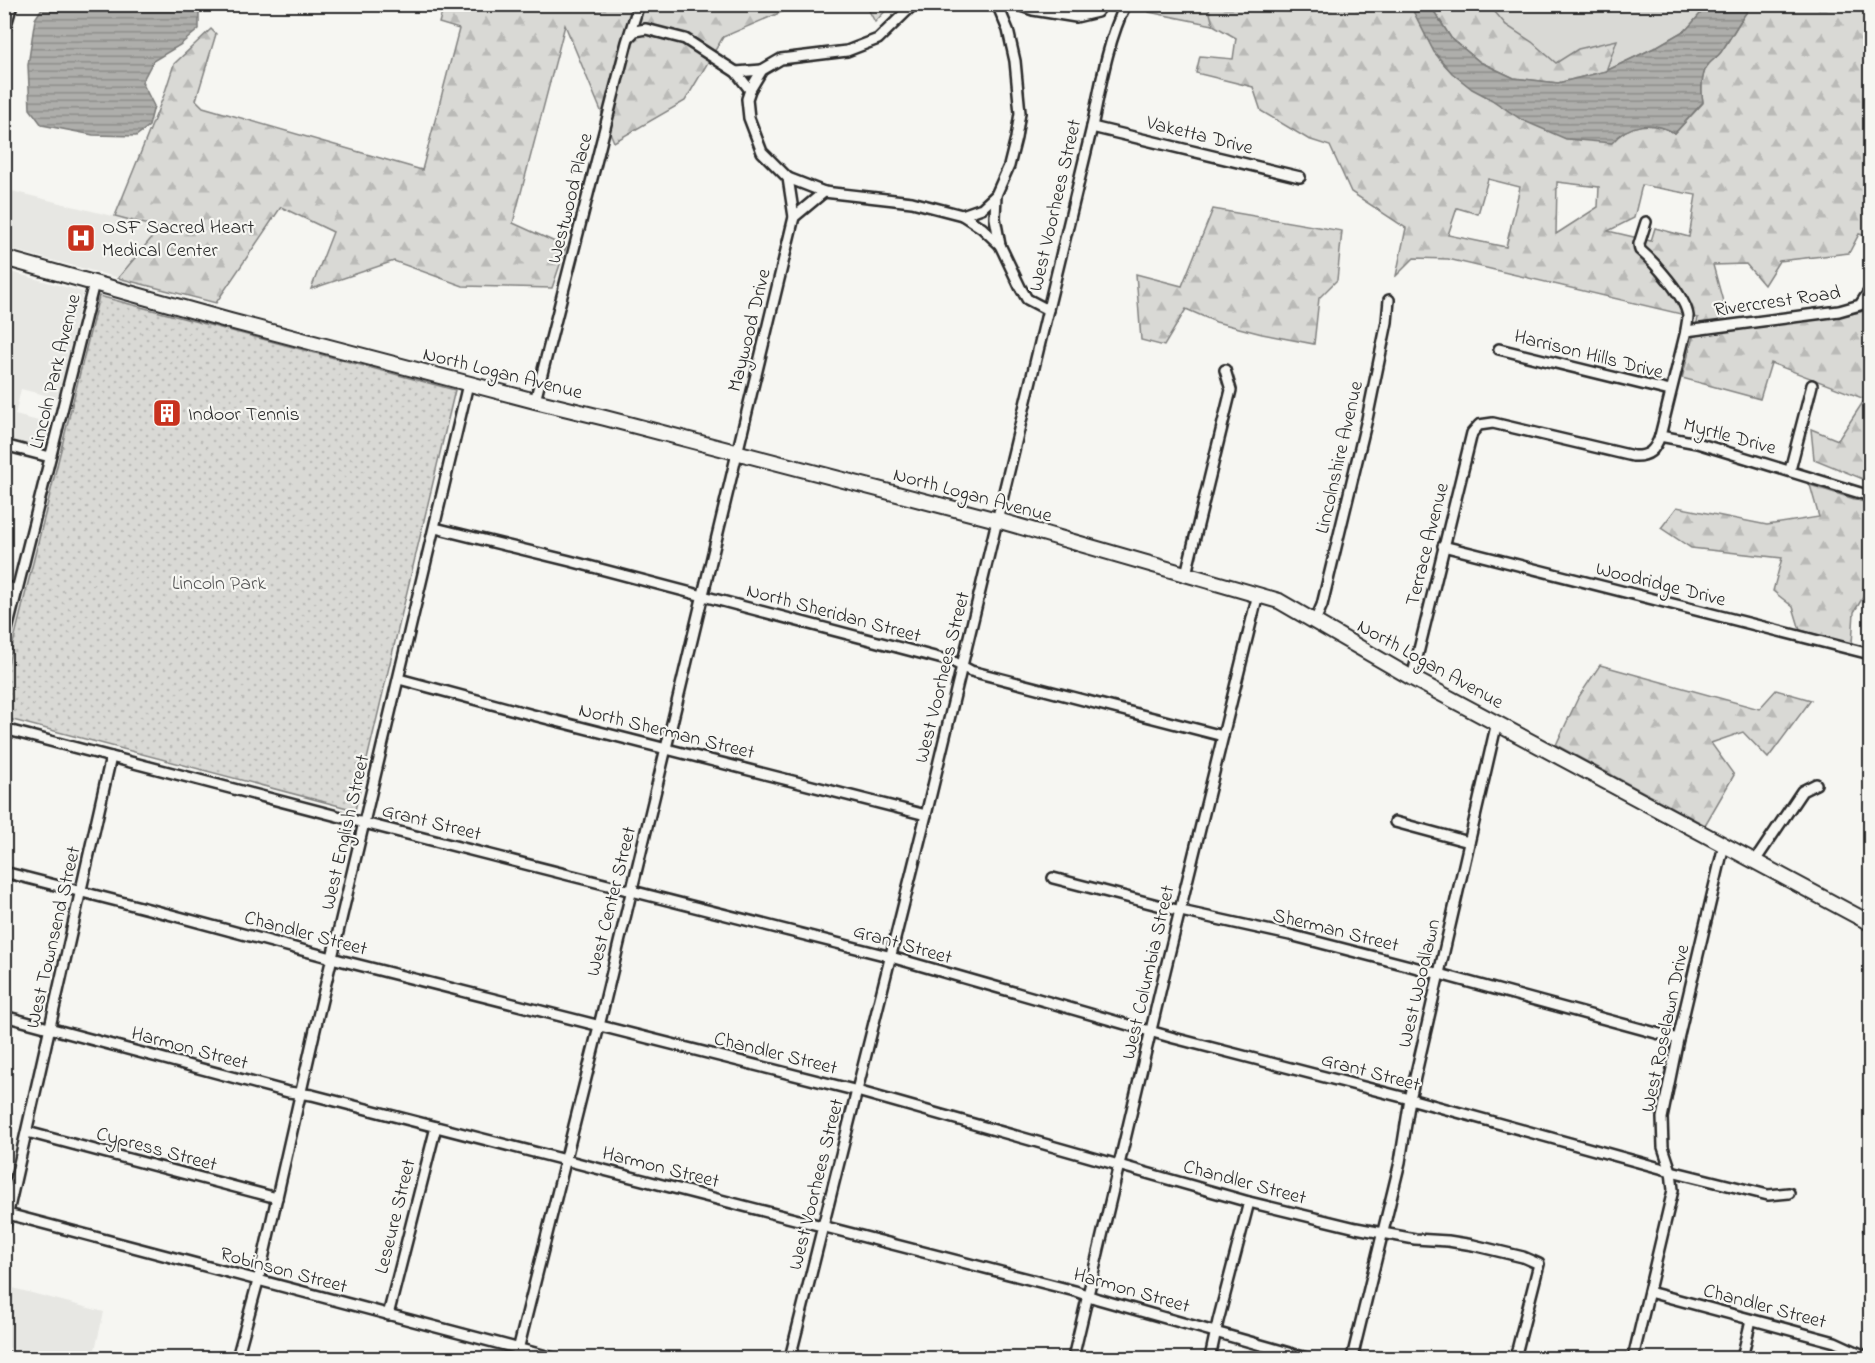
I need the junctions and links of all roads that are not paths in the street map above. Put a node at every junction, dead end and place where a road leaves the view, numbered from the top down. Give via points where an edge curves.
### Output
1 (12, 4) edge
2 (639, 4) edge
3 (914, 4) edge
4 (998, 4) edge
5 (1015, 4) edge
6 (1102, 4) edge
7 (1126, 4) edge
8 (4, 32) edge
9 (630, 36) junction
10 (762, 70) junction
11 (736, 72) junction
12 (750, 90) junction
13 (1092, 127) junction
14 (1300, 177) dead end
15 (788, 178) junction
16 (824, 192) junction
17 (996, 195) junction
18 (962, 215) junction
19 (794, 217) junction
20 (1646, 222) dead end
21 (1000, 245) junction
22 (4, 258) edge
23 (94, 283) junction
24 (1868, 293) dead end
25 (1389, 300) dead end
26 (1048, 310) junction
27 (1686, 331) junction
28 (1499, 349) dead end
29 (1226, 370) dead end
30 (468, 384) junction
31 (1812, 385) dead end
32 (1670, 391) junction
33 (535, 401) junction
34 (1483, 423) joint
35 (1660, 436) junction
36 (4, 445) edge
37 (737, 452) junction
38 (50, 457) junction
39 (1790, 470) junction
40 (1870, 496) edge
41 (997, 520) junction
42 (435, 528) junction
43 (1443, 546) junction
44 (1186, 574) junction
45 (4, 586) edge
46 (17, 590) junction
47 (1258, 594) junction
48 (702, 596) junction
49 (1315, 621) junction
50 (4, 642) edge
51 (1870, 654) edge
52 (962, 666) junction
53 (1412, 678) junction
54 (399, 679) junction
55 (1497, 722) junction
56 (4, 729) edge
57 (1222, 736) junction
58 (665, 748) junction
59 (111, 757) junction
60 (1816, 784) dead end
61 (926, 814) junction
62 (1395, 822) dead end
63 (364, 823) junction
64 (1469, 842) junction
65 (1724, 845) junction
66 (1755, 861) junction
67 (4, 872) edge
68 (1053, 878) dead end
69 (632, 890) junction
70 (80, 892) junction
71 (1180, 911) junction
72 (1870, 923) edge
73 (332, 958) junction
74 (891, 958) junction
75 (1439, 975) junction
76 (4, 1016) edge
77 (599, 1026) junction
78 (50, 1028) junction
79 (1152, 1032) junction
80 (1678, 1039) junction
81 (857, 1091) junction
82 (300, 1094) junction
83 (1410, 1099) junction
84 (436, 1127) junction
85 (27, 1132) junction
86 (566, 1160) junction
87 (1120, 1164) junction
88 (1671, 1171) junction
89 (1789, 1192) dead end
90 (277, 1198) junction
91 (1249, 1202) junction
92 (6, 1214) edge
93 (824, 1226) junction
94 (4, 1230) edge
95 (1383, 1233) junction
96 (258, 1281) junction
97 (1649, 1292) junction
98 (1088, 1295) junction
99 (388, 1315) junction
100 (1751, 1320) junction
101 (1215, 1332) junction
102 (517, 1354) edge
103 (1849, 1354) edge
104 (4, 1357) edge
105 (10, 1359) edge
106 (237, 1359) edge
107 (554, 1359) edge
108 (790, 1359) edge
109 (1073, 1359) edge
110 (1210, 1359) edge
111 (1306, 1359) edge
112 (1352, 1359) edge
113 (1515, 1359) edge
114 (1633, 1359) edge
115 (1742, 1359) edge
116 (1870, 1359) edge

1 - 8 street
2 - 9 street, Westwood Place
3 - 10 street via 878,39 847,51 781,59
4 - 17 street via 1015,61 1020,113 1009,166
5 - 6 street via 1076,17 1097,12
7 - 13 street, West Voorhees Street via 1119,18
9 - 11 street via 646,29 685,39
9 - 33 street, Westwood Place
10 - 11 street
10 - 12 street
11 - 12 street
12 - 15 street via 749,118 762,152
13 - 14 street, Vaketta Drive
13 - 26 street, West Voorhees Street
15 - 16 street
15 - 19 street, Maywood Drive
16 - 18 street via 912,202
16 - 19 street
17 - 18 street via 982,208
17 - 21 street
18 - 21 street
19 - 37 street, Maywood Drive
20 - 27 street, Rivercrest Road via 1640,249 1657,265 1683,303 1688,316
21 - 26 street via 1028,299
22 - 23 street, North Logan Avenue
23 - 30 street, North Logan Avenue
23 - 38 street, Lincoln Park Avenue
24 - 27 street, Rivercrest Road via 1860,305 1839,311
25 - 49 street, Lincolnshire Avenue via 1367,419
26 - 41 street, West Voorhees Street
27 - 32 street, Rivercrest Road
28 - 32 street, Harrison Hills Drive
29 - 44 street via 1231,390
30 - 33 street, North Logan Avenue
30 - 42 street, West English Street
31 - 39 street
32 - 35 street, Rivercrest Road
33 - 37 street, North Logan Avenue
34 - 35 street, Myrtle Drive via 1639,457 1652,452
34 - 43 street, Terrace Avenue via 1472,432
35 - 39 street, Myrtle Drive
36 - 38 street
37 - 41 street, North Logan Avenue
37 - 48 street, West Center Street
38 - 46 street, Lincoln Park Avenue
39 - 40 street, Myrtle Drive
41 - 44 street, North Logan Avenue
41 - 52 street, West Voorhees Street
42 - 48 street, North Sheridan Street
42 - 54 street, West English Street
43 - 51 street, Woodridge Drive
43 - 53 street, Terrace Avenue
44 - 47 street, North Logan Avenue
45 - 46 street
46 - 50 street, Lincoln Park Avenue
47 - 49 street, North Logan Avenue
47 - 57 street, West Columbia Street
48 - 52 street, North Sheridan Street
48 - 58 street, West Center Street
49 - 53 street, North Logan Avenue
52 - 57 street, North Sheridan Street
52 - 61 street, West Voorhees Street
53 - 55 street, North Logan Avenue
54 - 58 street, North Sherman Street
54 - 63 street, West English Street
55 - 64 street, West Woodlawn
55 - 65 street, North Logan Avenue
56 - 59 street, Grant Street
57 - 71 street, West Columbia Street
58 - 61 street, North Sherman Street
58 - 69 street, West Center Street
59 - 63 street, Grant Street
59 - 70 street, West Townsend Street
60 - 66 street via 1802,791
61 - 74 street, West Voorhees Street
62 - 64 street
63 - 69 street, Grant Street
63 - 73 street, West English Street
64 - 75 street, West Woodlawn
65 - 66 street, North Logan Avenue
65 - 80 street, West Roselawn Drive
66 - 72 street, North Logan Avenue
67 - 70 street, Chandler Street
68 - 71 street, Sherman Street
69 - 74 street, Grant Street
69 - 77 street, West Center Street
70 - 73 street, Chandler Street
70 - 78 street, West Townsend Street
71 - 75 street, Sherman Street
71 - 79 street, West Columbia Street
73 - 77 street, Chandler Street
73 - 82 street, West English Street
74 - 79 street, Grant Street
74 - 81 street, West Voorhees Street
75 - 80 street, Sherman Street
75 - 83 street, West Woodlawn
76 - 78 street, Harmon Street
77 - 81 street, Chandler Street
77 - 86 street, West Center Street
78 - 82 street, Harmon Street
78 - 85 street, West Townsend Street
79 - 83 street, Grant Street
79 - 87 street, West Columbia Street
80 - 88 street, West Roselawn Drive via 1662,1118 1663,1147
81 - 87 street, Chandler Street
81 - 93 street, West Voorhees Street
82 - 84 street, Harmon Street
82 - 90 street, West English Street
83 - 88 street, Grant Street
83 - 95 street, West Woodlawn
84 - 86 street, Harmon Street
84 - 99 street, Leseure Street
85 - 90 street, Cypress Street
85 - 92 street, West Townsend Street
86 - 93 street, Harmon Street
86 - 102 street, West Center Street
87 - 91 street, Chandler Street
87 - 98 street, West Columbia Street
88 - 89 street, Grant Street via 1768,1195
88 - 97 street, West Roselawn Drive via 1673,1190
90 - 96 street, West English Street
91 - 95 street, Chandler Street
91 - 101 street
92 - 94 street, West Townsend Street
92 - 96 street, Robinson Street
93 - 98 street, Harmon Street
93 - 108 street, West Voorhees Street
95 - 112 street, West Woodlawn
95 - 113 street, Chandler Street via 1473,1245 1539,1264
96 - 99 street, Robinson Street
96 - 106 street, West English Street
97 - 100 street, Chandler Street
97 - 114 street, West Roselawn Drive
98 - 101 street, Harmon Street
98 - 109 street, West Columbia Street
99 - 102 street, Robinson Street
100 - 103 street, Chandler Street via 1835,1342
100 - 115 street
101 - 110 street
101 - 111 street, Harmon Street
102 - 107 street, Robinson Street
103 - 116 street, Chandler Street
104 - 105 street

